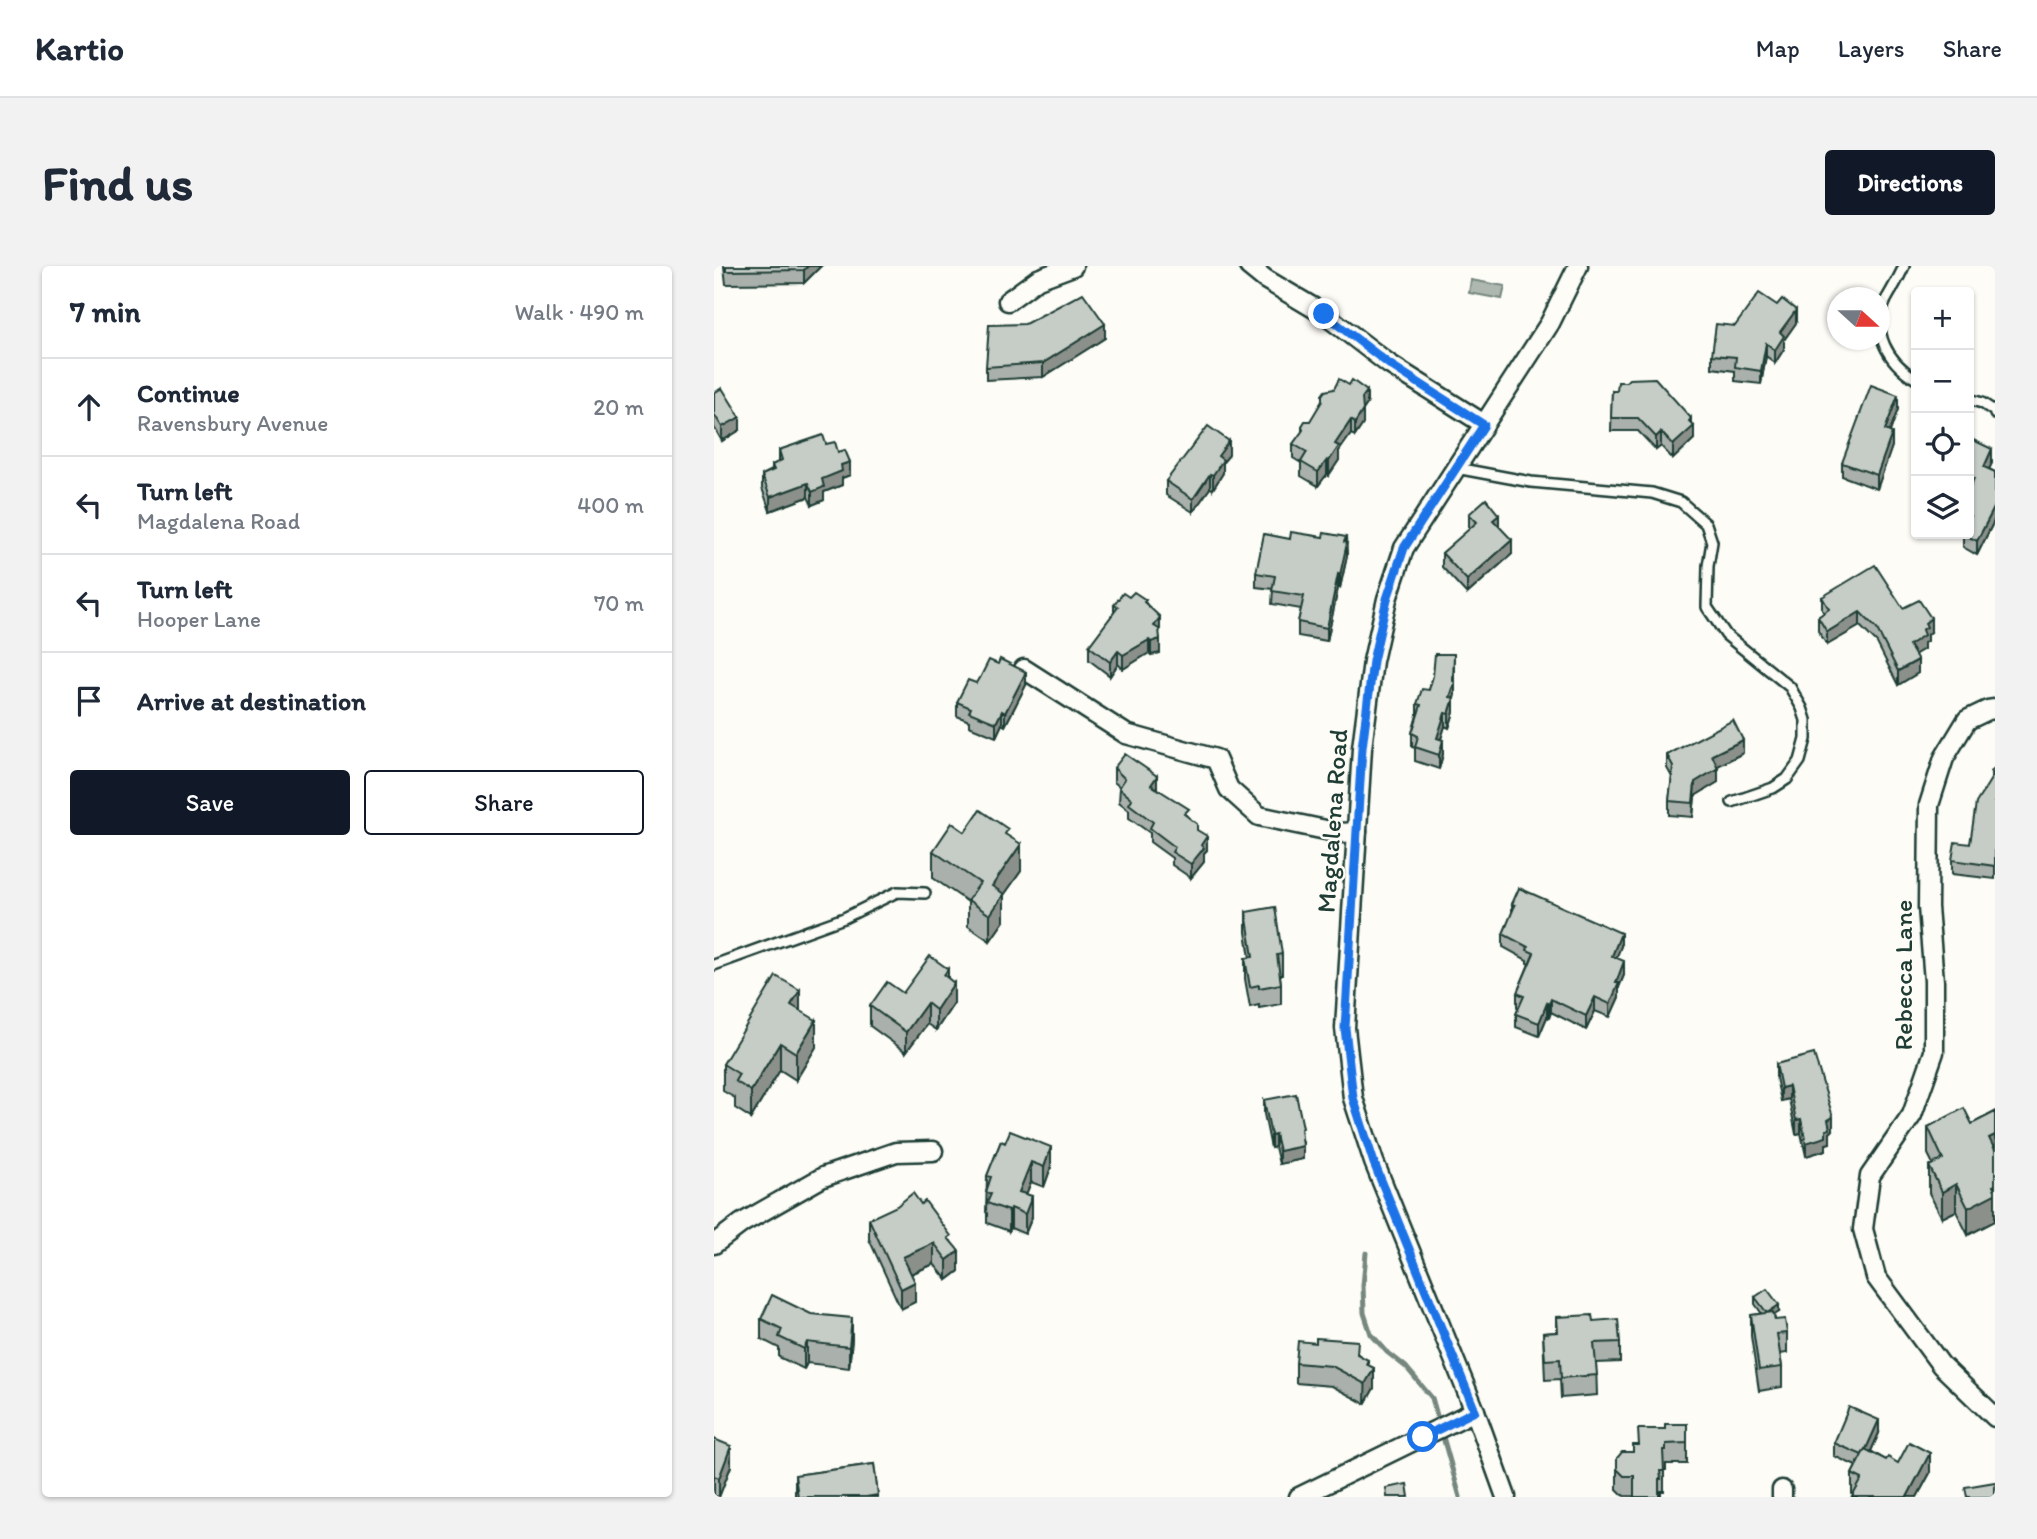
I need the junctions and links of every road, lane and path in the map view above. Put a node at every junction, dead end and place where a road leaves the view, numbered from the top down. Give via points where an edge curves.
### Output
1 (1073, 266) edge
2 (1249, 266) edge
3 (1578, 266) edge
4 (1904, 266) edge
5 (1008, 302) dead end
6 (1911, 376) edge
7 (1974, 401) edge
8 (1995, 414) edge
9 (1484, 425) junction
10 (1456, 468) junction
11 (1024, 669) edge
12 (1995, 709) edge
13 (1732, 802) dead end
14 (1357, 832) junction
15 (925, 893) dead end
16 (714, 965) edge
17 (933, 1151) dead end
18 (714, 1244) edge
19 (1475, 1411) junction
20 (1995, 1417) edge
21 (1299, 1497) edge
22 (1506, 1497) edge

1 - 5 street via 1038,279
2 - 9 street
3 - 9 street, Magdalena Road via 1550,323
4 - 6 lane via 1886,301 1880,333 1888,353
7 - 8 lane
9 - 10 street, Magdalena Road
10 - 13 lane via 1531,482 1652,493 1681,502 1706,524 1712,542 1707,607 1726,635 1790,687 1806,720 1800,761 1787,779
10 - 14 street, Magdalena Road via 1404,548 1387,599 1373,661
11 - 14 street via 1126,734 1216,759 1228,789 1259,816 1340,833
12 - 20 street, Rebecca Lane via 1967,720 1944,758 1929,805 1934,1052 1912,1115 1870,1176 1863,1229 1876,1278 1941,1365
14 - 19 street, Magdalena Road via 1345,1028 1353,1098 1374,1163
15 - 16 lane via 897,892 844,918
17 - 18 street via 896,1152 823,1177
19 - 21 street
19 - 22 street, Magdalena Road

